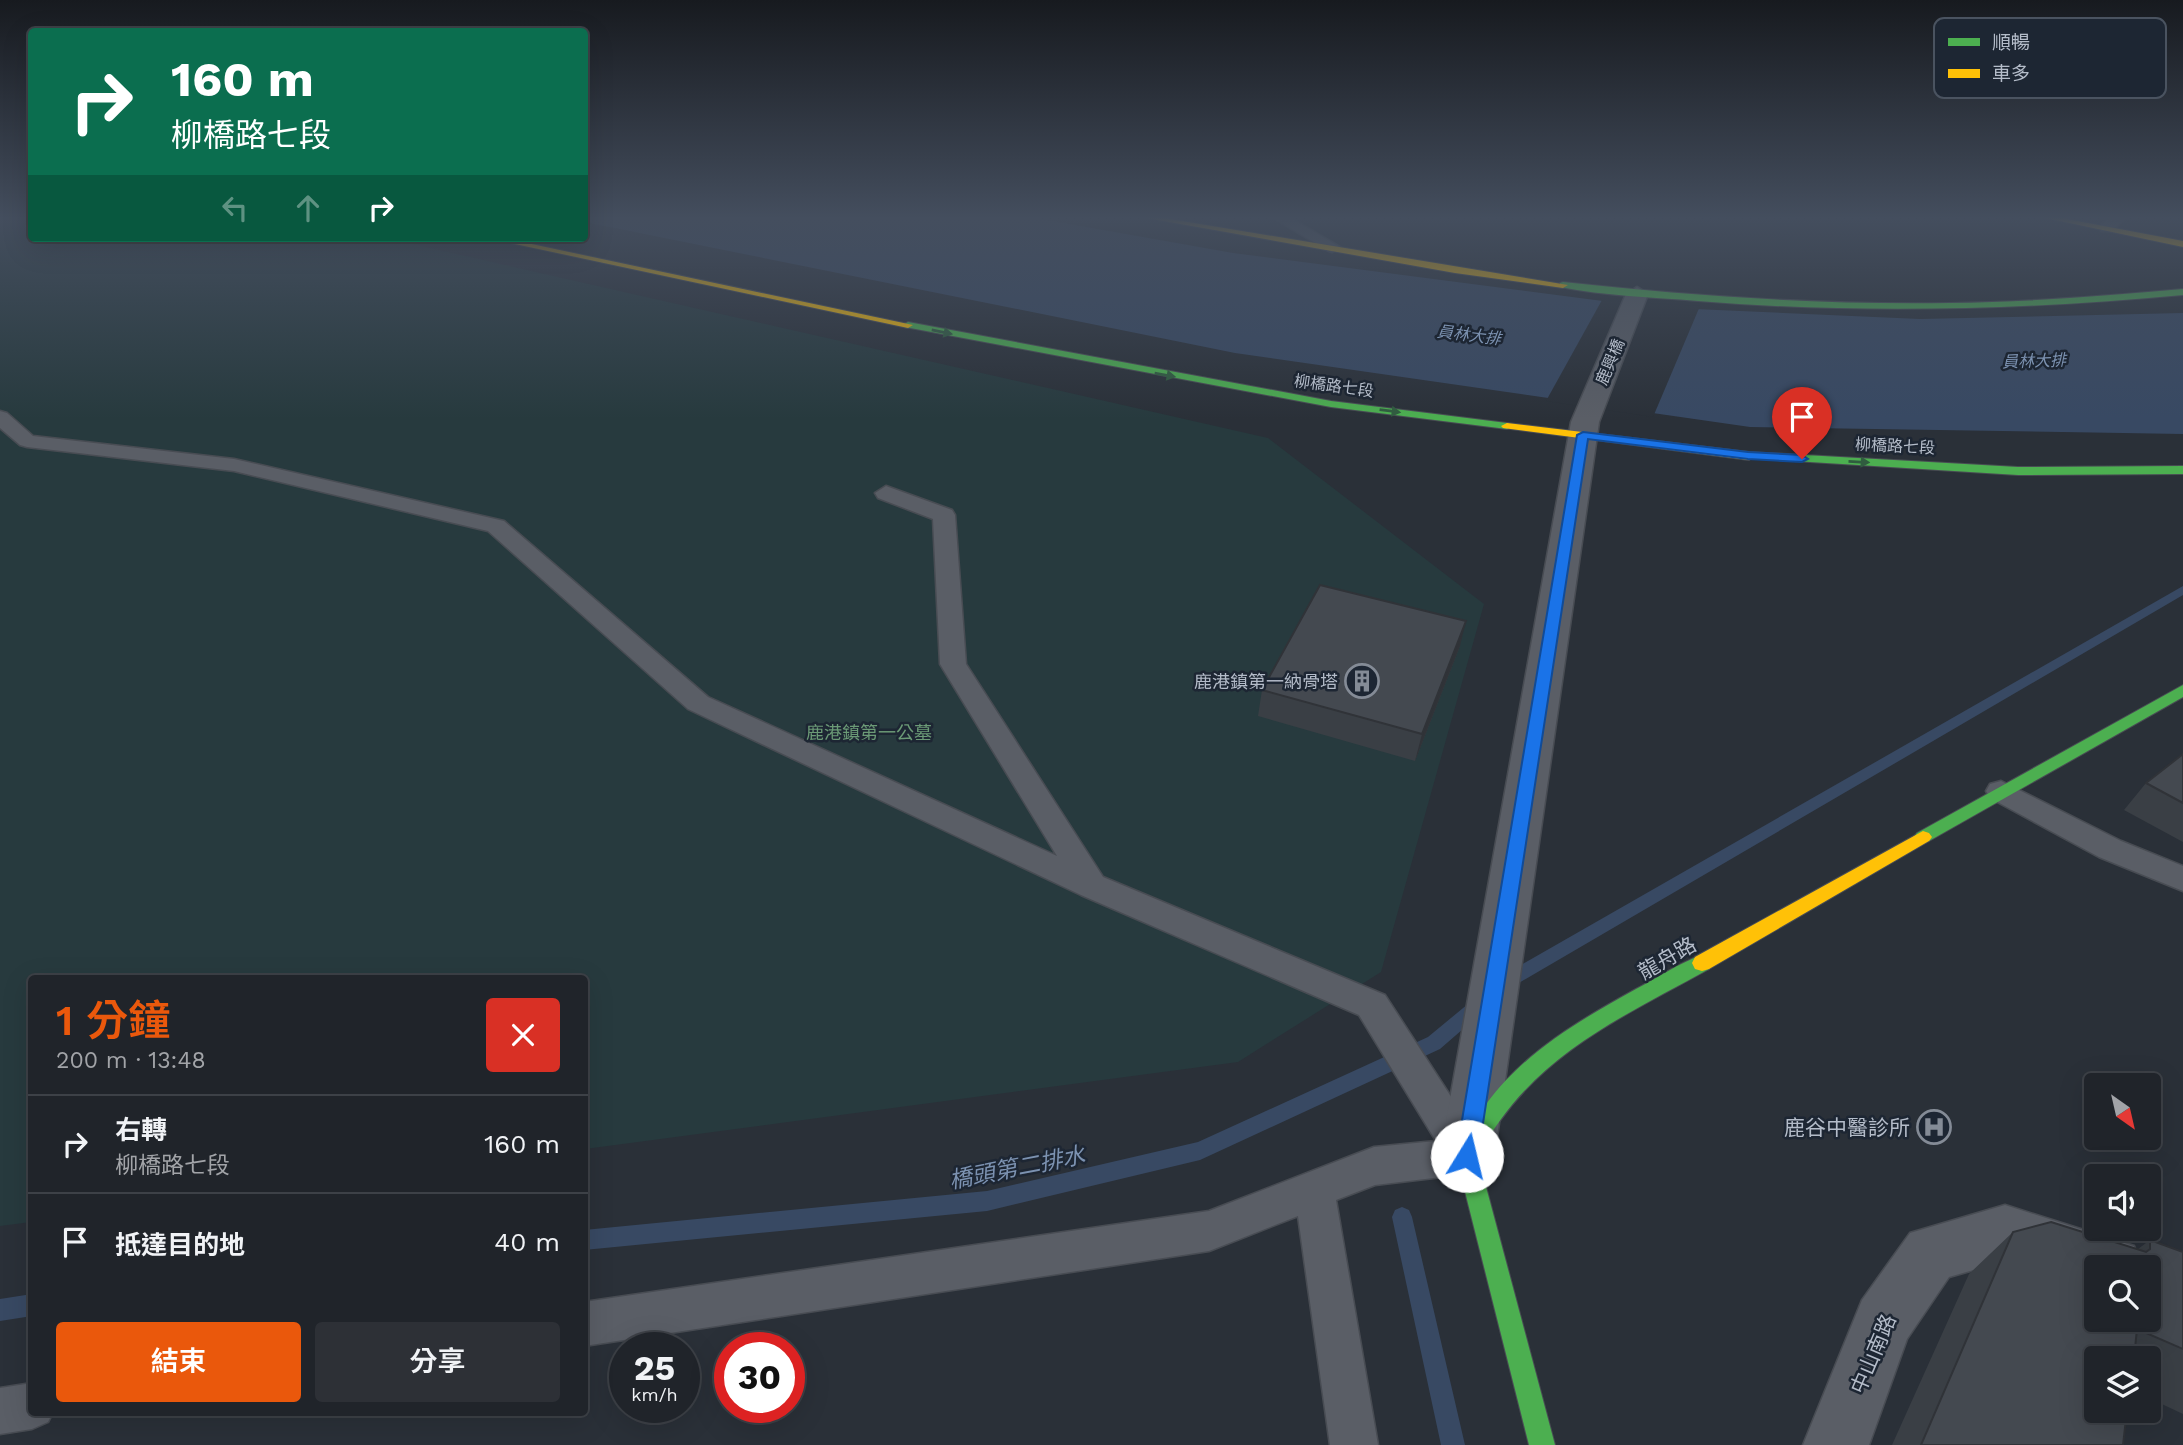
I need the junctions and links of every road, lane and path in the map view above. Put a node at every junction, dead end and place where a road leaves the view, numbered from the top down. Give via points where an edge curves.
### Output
1 (717, 284) edge
2 (1546, 284) edge
3 (2183, 292) edge
4 (1636, 298) junction
5 (0, 417) edge
6 (1584, 428) junction
7 (2183, 470) edge
8 (886, 493) dead end
9 (2183, 690) edge
10 (2001, 791) junction
11 (2183, 880) edge
12 (1092, 886) junction
13 (1467, 1156) junction
14 (1314, 1189) junction
15 (2084, 1258) edge
16 (588, 1323) edge
17 (28, 1407) edge
18 (0, 1411) edge
19 (1354, 1445) edge
20 (1542, 1445) edge
21 (1836, 1445) edge

1 -> 6 main road, 柳橋路七段 via 1130,369 1331,404
2 - 4 main road
3 - 4 main road via 2064,303 1832,309
4 - 6 street, 鹿興橋
5 - 12 lane via 27,441 234,465 496,526 698,703
6 -> 7 main road, 柳橋路七段 via 1748,456 2018,471
6 - 13 street, 鹿興橋
8 - 12 lane via 944,515 953,664
9 - 10 main road, 龍舟路
10 - 11 lane via 2110,849
10 - 13 main road, 龍舟路 via 1582,1031 1527,1072 1493,1109
12 - 13 lane via 1372,1005
13 - 14 lane via 1374,1167
13 - 20 main road
14 - 16 lane via 1209,1231
14 - 19 lane
15 - 21 street, 中山南路 via 2005,1233 1931,1253 1883,1321
17 - 18 lane

